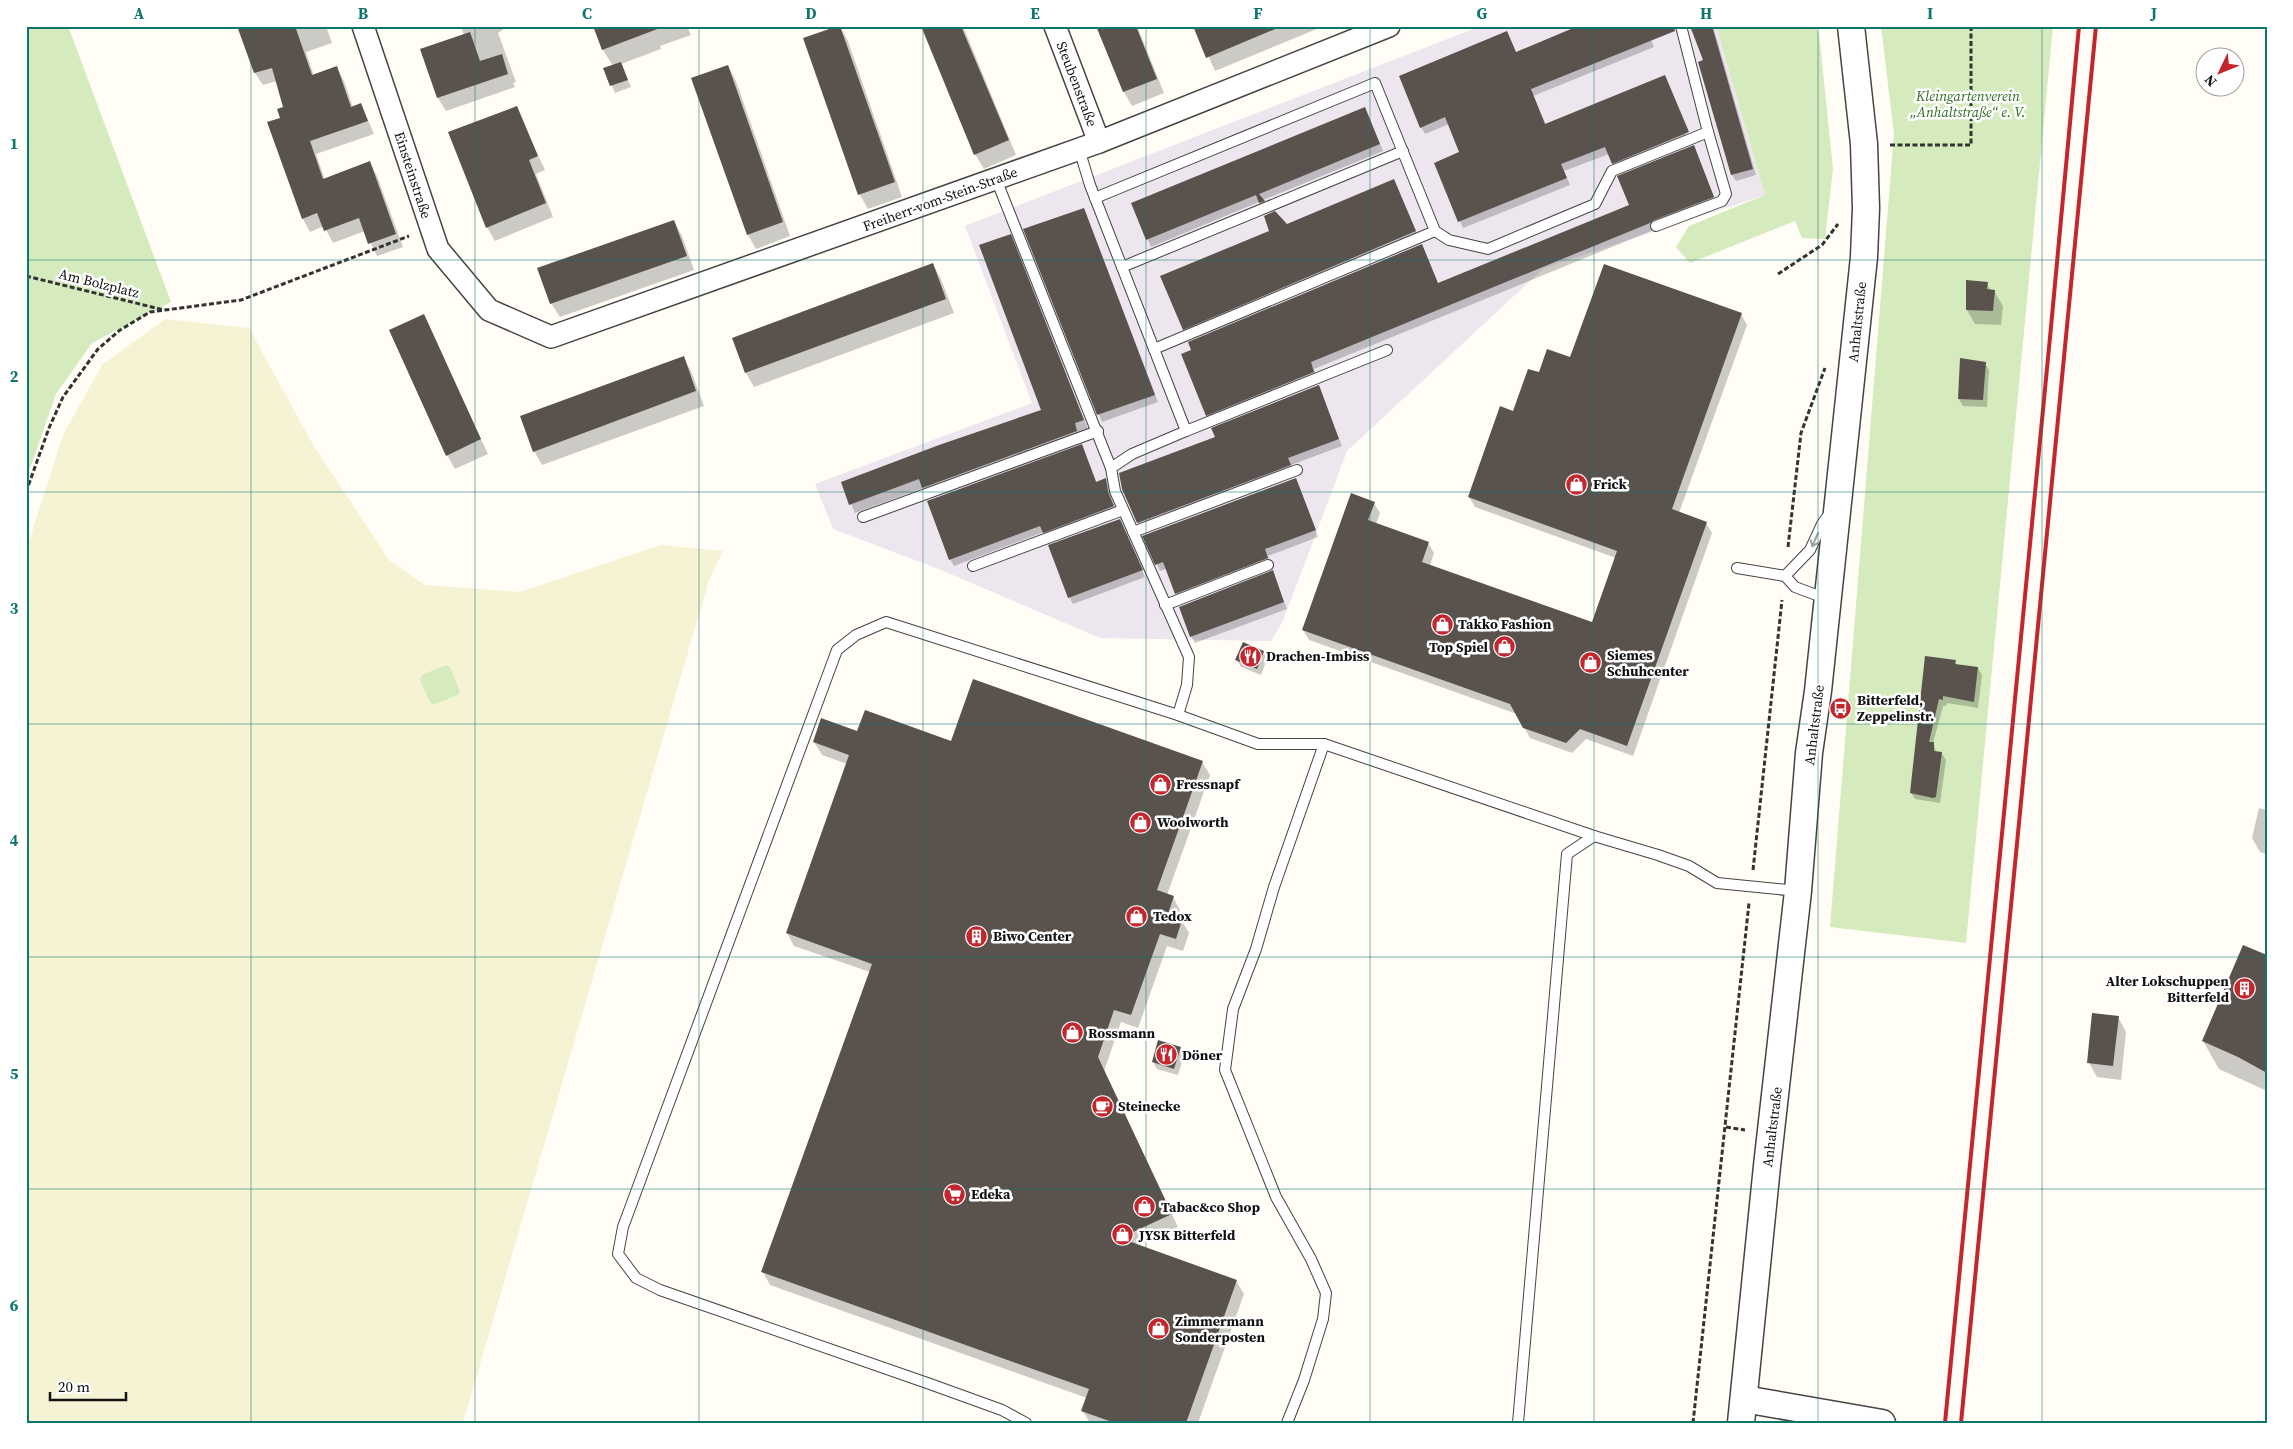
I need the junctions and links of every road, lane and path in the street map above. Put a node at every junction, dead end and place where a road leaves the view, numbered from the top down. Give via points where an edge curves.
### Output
1 (364, 26) edge
2 (1055, 26) edge
3 (1389, 26) edge
4 (1681, 26) edge
5 (1852, 26) edge
6 (1971, 26) edge
7 (1708, 132) junction
8 (1864, 144) junction
9 (1089, 145) junction
10 (1403, 151) junction
11 (996, 179) junction
12 (1095, 198) junction
13 (1840, 222) dead end
14 (1656, 226) dead end
15 (430, 227) junction
16 (1435, 232) junction
17 (1122, 267) junction
18 (1778, 274) dead end
19 (26, 276) edge
20 (167, 310) junction
21 (489, 310) joint
22 (1154, 349) junction
23 (1388, 350) dead end
24 (1827, 360) dead end
25 (1098, 431) junction
26 (1186, 431) junction
27 (1111, 468) junction
28 (1297, 470) dead end
29 (26, 492) edge
30 (1839, 500) junction
31 (1124, 510) junction
32 (863, 517) dead end
33 (1133, 532) junction
34 (1268, 565) dead end
35 (974, 566) dead end
36 (1736, 568) dead end
37 (1785, 576) junction
38 (1828, 599) junction
39 (1166, 605) junction
40 (1178, 715) junction
41 (1324, 744) junction
42 (1594, 836) junction
43 (1751, 886) junction
44 (1798, 891) junction
45 (1743, 1411) edge
46 (1026, 1423) edge
47 (1287, 1423) edge
48 (1518, 1423) edge
49 (1692, 1423) edge
50 (1882, 1423) edge

1 - 15 street, Einsteinstraße
2 - 9 street, Steubenstraße
3 - 9 street, Freiherr-vom-Stein-Straße
4 - 7 lane
5 - 8 street, Anhaltstraße
6 - 8 path via 1971,145
7 - 14 lane via 1726,194 1722,201
7 - 16 lane via 1612,171 1595,204 1488,249 1449,240
8 - 30 street, Anhaltstraße via 1864,257
9 - 11 street, Freiherr-vom-Stein-Straße
9 - 12 lane
10 - 12 lane via 1375,83
10 - 16 lane
10 - 17 lane
11 - 21 street, Freiherr-vom-Stein-Straße via 551,337
11 - 25 lane
12 - 17 lane
13 - 18 path via 1822,245
15 - 20 path via 241,300
15 - 21 street, Einsteinstraße via 438,249
16 - 22 lane
17 - 22 lane
19 - 20 path, Am Bolzplatz
20 - 29 path via 150,312 120,330 80,371 63,397
22 - 26 lane
23 - 26 lane
24 - 37 path via 1800,433
25 - 27 lane
25 - 32 lane
26 - 27 lane via 1132,454
27 - 31 lane via 1115,491
28 - 33 lane
30 -> 37 lane via 1822,524 1810,550
30 - 38 street, Anhaltstraße
31 - 33 lane
31 - 35 lane
33 - 39 lane
34 - 39 lane
36 - 37 lane
37 - 38 lane via 1795,587
37 - 43 path
38 - 44 street, Anhaltstraße via 1809,753
39 - 40 lane via 1189,657 1187,685
40 - 41 lane via 1258,744
40 - 46 lane via 886,622 856,635 837,650 623,1227 618,1254 636,1278 660,1290 948,1390 1002,1410
41 - 42 lane
41 - 47 lane via 1233,1009 1224,1070 1276,1197 1326,1293 1323,1318
42 - 43 lane via 1689,866 1717,883
42 - 48 lane via 1567,854
43 - 44 lane
43 - 49 path
44 - 45 street, Anhaltstraße
45 - 50 street

